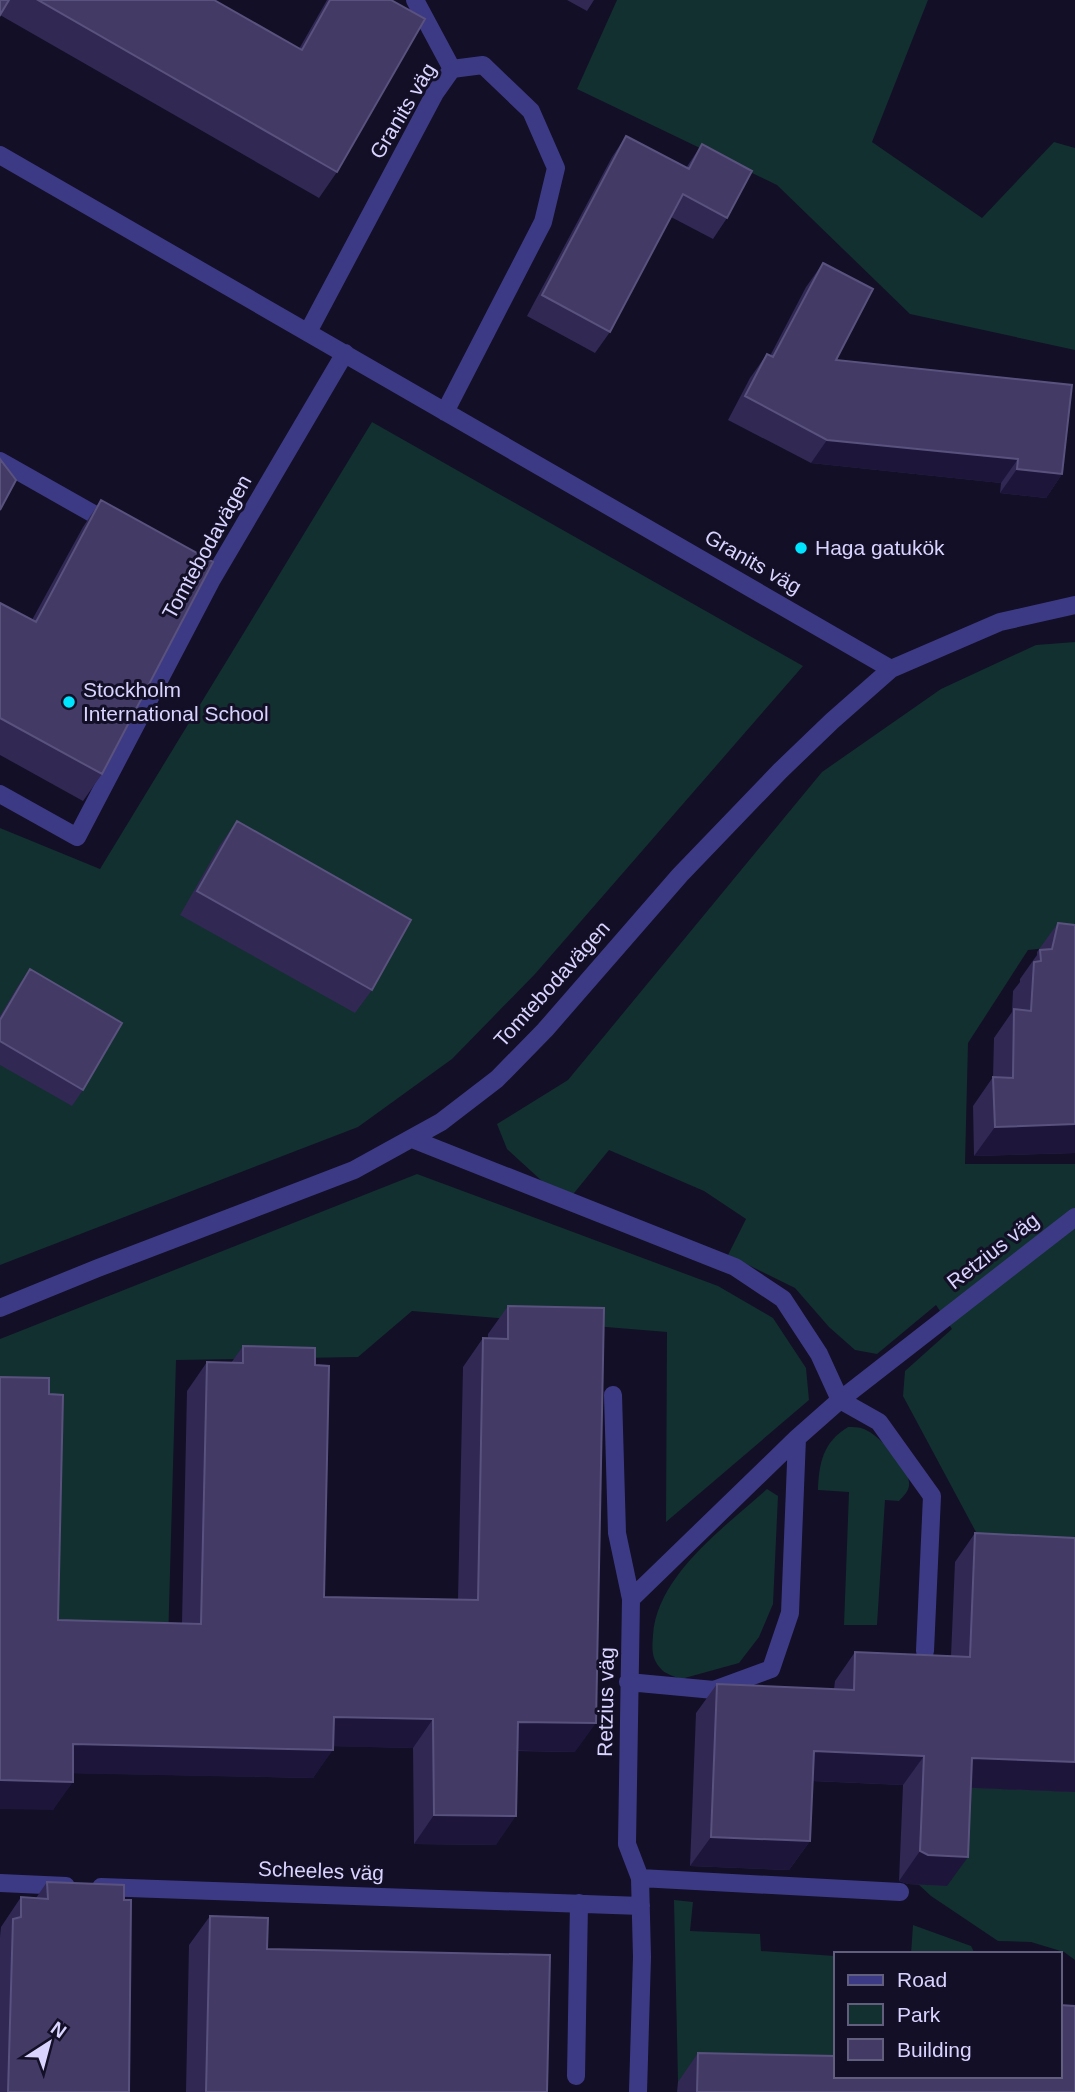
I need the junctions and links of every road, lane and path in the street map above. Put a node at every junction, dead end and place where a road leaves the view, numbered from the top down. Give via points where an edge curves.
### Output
1 (415, 0) edge
2 (452, 69) junction
3 (0, 155) edge
4 (308, 332) junction
5 (345, 353) junction
6 (445, 412) junction
7 (0, 461) edge
8 (129, 535) edge
9 (1075, 606) edge
10 (891, 669) junction
11 (0, 794) edge
12 (412, 1139) junction
13 (1075, 1217) edge
14 (0, 1308) edge
15 (613, 1395) dead end
16 (840, 1400) junction
17 (797, 1438) junction
18 (631, 1599) junction
19 (925, 1651) dead end
20 (628, 1682) junction
21 (640, 1878) junction
22 (0, 1883) edge
23 (900, 1892) dead end
24 (579, 1903) junction
25 (641, 1906) junction
26 (576, 2076) dead end
27 (638, 2092) edge

1 - 2 street
2 - 4 street, Granits väg
2 - 6 street, Granits väg via 483,65 531,111 556,169 543,222
3 - 4 street, Granits väg
4 - 5 street, Granits väg
5 - 6 street, Granits väg
5 - 11 street, Tomtebodavägen via 206,578 77,837
6 - 10 street, Granits väg
7 - 8 street
9 - 10 street, Tomtebodavägen via 1000,622
10 - 12 street, Tomtebodavägen via 753,799 497,1079
12 - 14 street, Tomtebodavägen via 355,1170
12 - 16 street via 735,1267 783,1298 819,1354
13 - 16 street, Retzius väg
15 - 18 street via 617,1533
16 - 17 street, Retzius väg
16 - 19 street via 879,1422 932,1496
17 - 18 street, Retzius väg
17 - 20 street via 790,1613 771,1669 713,1690
18 - 20 street, Retzius väg
20 - 21 street, Retzius väg via 627,1844
21 - 23 street
21 - 25 street, Retzius väg
22 - 24 street, Scheeles väg
24 - 25 street, Scheeles väg
24 - 26 street
25 - 27 street, Retzius väg

